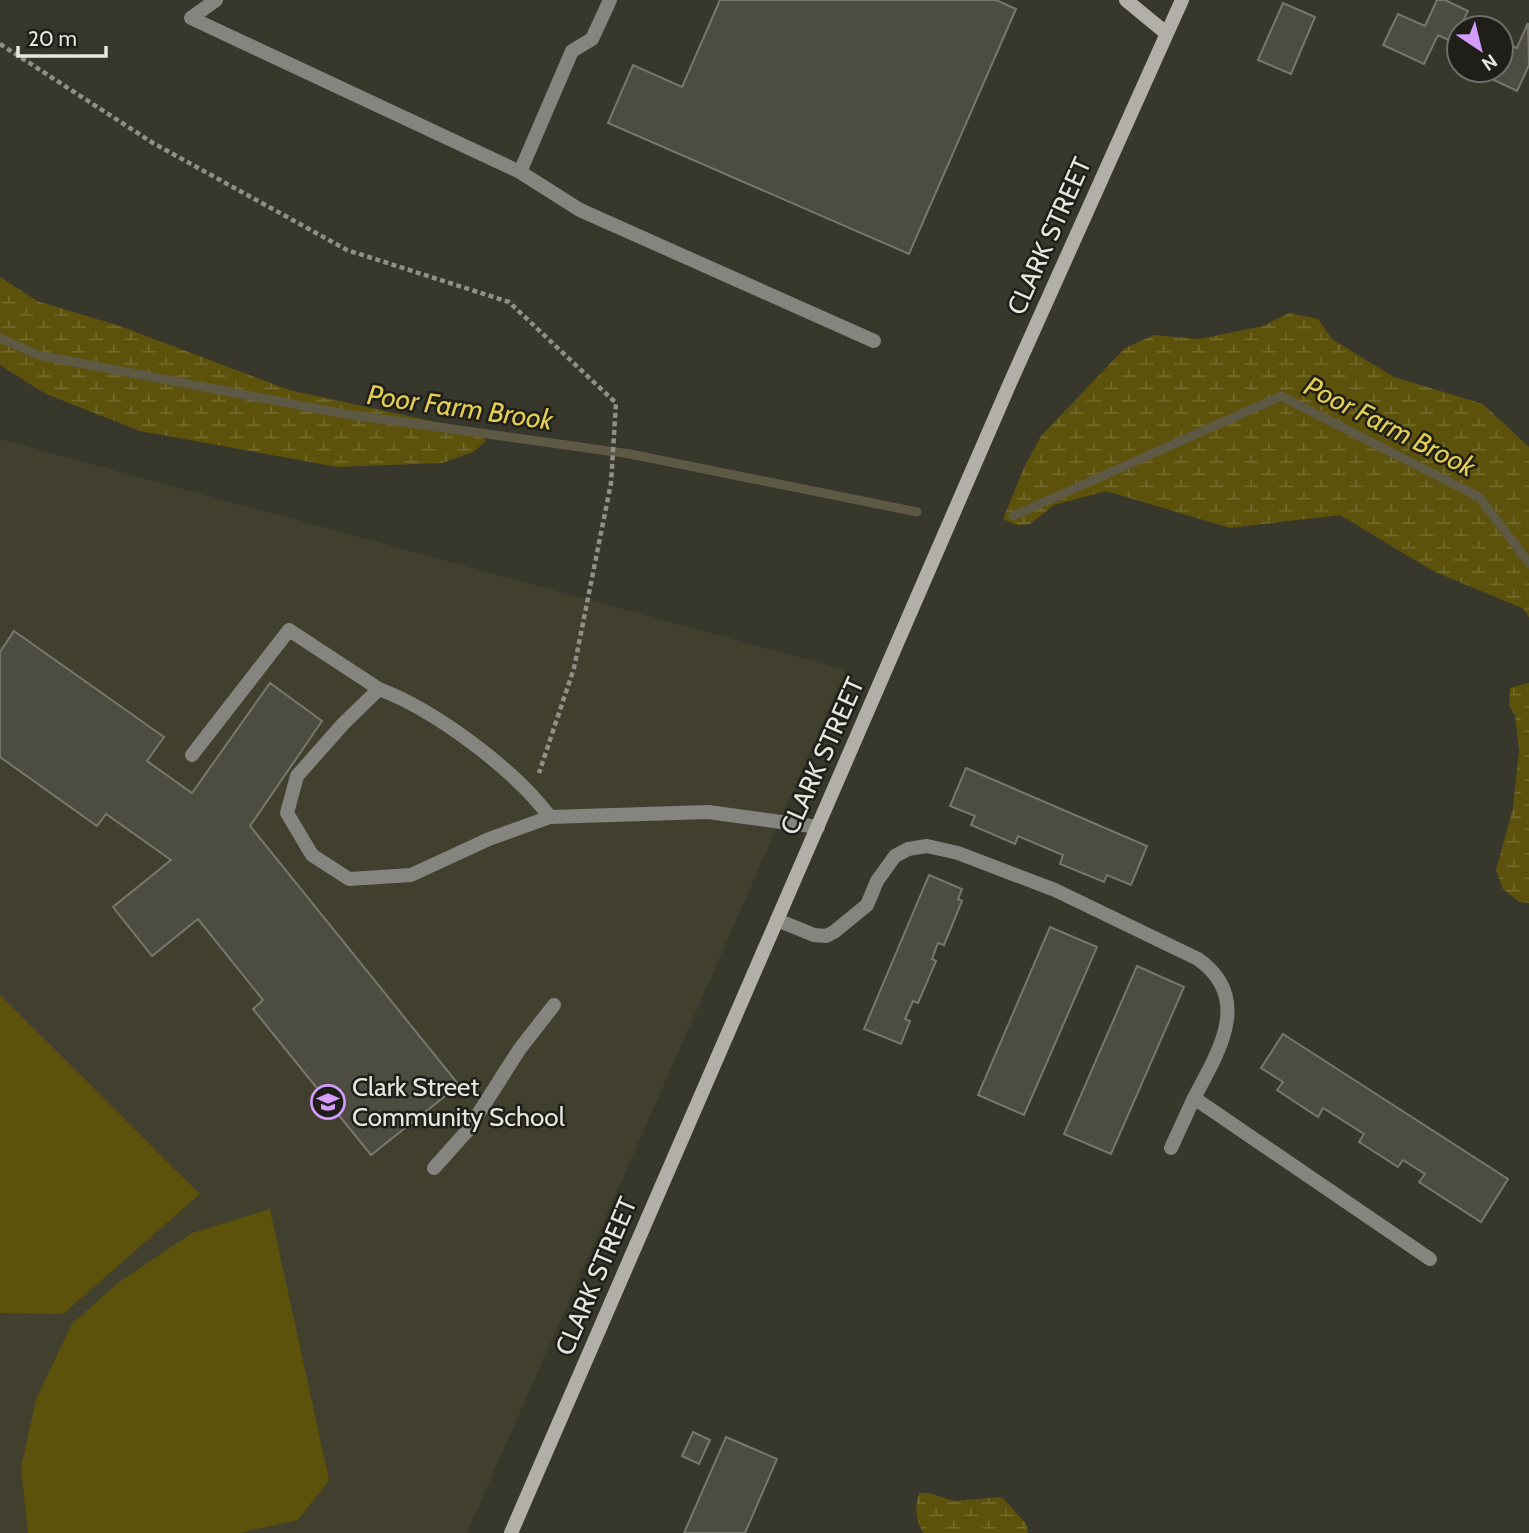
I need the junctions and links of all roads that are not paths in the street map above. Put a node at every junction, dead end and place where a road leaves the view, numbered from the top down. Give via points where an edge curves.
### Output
1 (216, 0) edge
2 (610, 0) edge
3 (1126, 0) edge
4 (1182, 0) edge
5 (1166, 33) junction
6 (520, 172) junction
7 (874, 341) dead end
8 (379, 689) junction
9 (192, 755) dead end
10 (550, 817) junction
11 (818, 827) junction
12 (777, 920) junction
13 (554, 1005) dead end
14 (1194, 1098) junction
15 (1171, 1148) dead end
16 (434, 1168) dead end
17 (1430, 1259) dead end
18 (511, 1533) edge

1 - 6 street via 191,18
2 - 6 street via 592,39 572,51
3 - 5 street
4 - 5 street, CLARK STREET
5 - 11 street, CLARK STREET
6 - 7 street via 580,210
8 - 9 street via 289,630
8 - 10 street via 406,699 481,751 532,794
8 - 10 street via 297,776 287,813 312,855 349,879 411,875
10 - 11 street via 708,812
11 - 12 street, CLARK STREET
12 - 14 street via 814,935 834,932 867,905 895,856 919,846 958,853 1055,890 1198,959 1219,979 1228,1012 1225,1035
12 - 18 street, CLARK STREET
13 - 16 street via 468,1130
14 - 15 street
14 - 17 street

